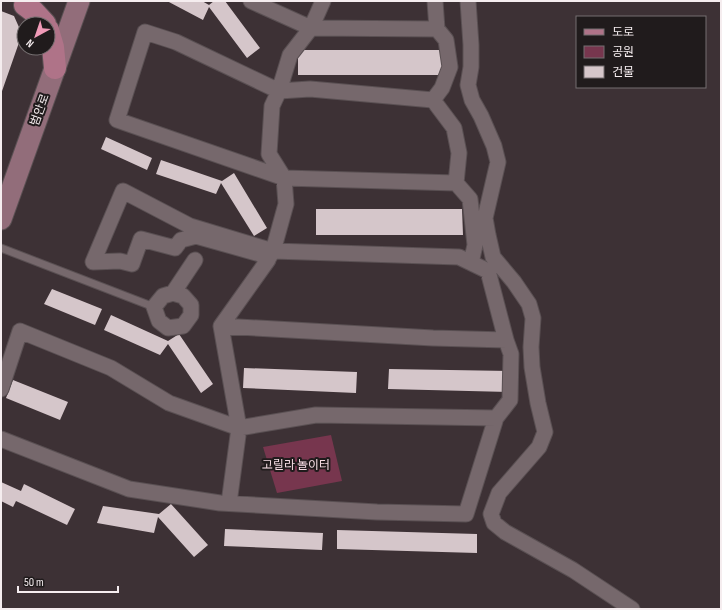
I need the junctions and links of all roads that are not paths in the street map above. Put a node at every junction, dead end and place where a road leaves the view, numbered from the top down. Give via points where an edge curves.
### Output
1 (79, 1) edge
2 (251, 1) edge
3 (323, 1) edge
4 (435, 1) edge
5 (468, 1) edge
6 (25, 2) edge
7 (38, 16) edge
8 (311, 28) junction
9 (436, 29) junction
10 (54, 56) edge
11 (55, 68) junction
12 (279, 91) junction
13 (433, 100) junction
14 (284, 178) junction
15 (456, 183) junction
16 (1, 219) edge
17 (1, 248) edge
18 (270, 256) junction
19 (195, 260) dead end
20 (471, 263) junction
21 (173, 293) junction
22 (154, 307) junction
23 (221, 326) junction
24 (506, 340) junction
25 (1, 389) edge
26 (496, 418) junction
27 (239, 428) junction
28 (1, 439) edge
29 (229, 503) junction
30 (632, 609) edge

1 - 11 street, 범안로
2 - 8 street
3 - 8 street
4 - 9 street
5 - 30 street via 471,45 468,85 472,100 494,146 498,162 485,218 488,235 494,257 529,304 533,318 532,367 545,432 539,447 499,494 492,514 494,523
6 - 7 main road
8 - 9 street
8 - 12 street via 290,55
9 - 13 street via 446,40 450,67 442,88
10 - 11 main road
11 - 16 street, 범안로
12 - 13 street via 310,89
12 - 14 street via 272,106 268,154
12 - 14 street via 176,42 145,32 117,120
13 - 15 street via 454,128 459,153
14 - 15 street
14 - 18 street via 286,204
15 - 20 street via 470,199 475,245
17 - 22 lane
18 - 18 street via 190,226 123,190 93,262 120,261 132,264 141,239 175,248 181,240 196,236
18 - 20 street via 459,257
18 - 23 street
19 - 21 street
20 - 24 street via 488,271
21 - 22 street via 163,296
21 - 22 street via 183,296 191,305 191,315 183,326 168,328 159,321
23 - 24 street
23 - 27 street
24 - 26 street via 511,354 510,400
25 - 27 street via 20,331 111,368 169,403
26 - 27 street via 316,415
26 - 29 street via 466,514 377,512
27 - 29 street
28 - 29 street via 129,489

